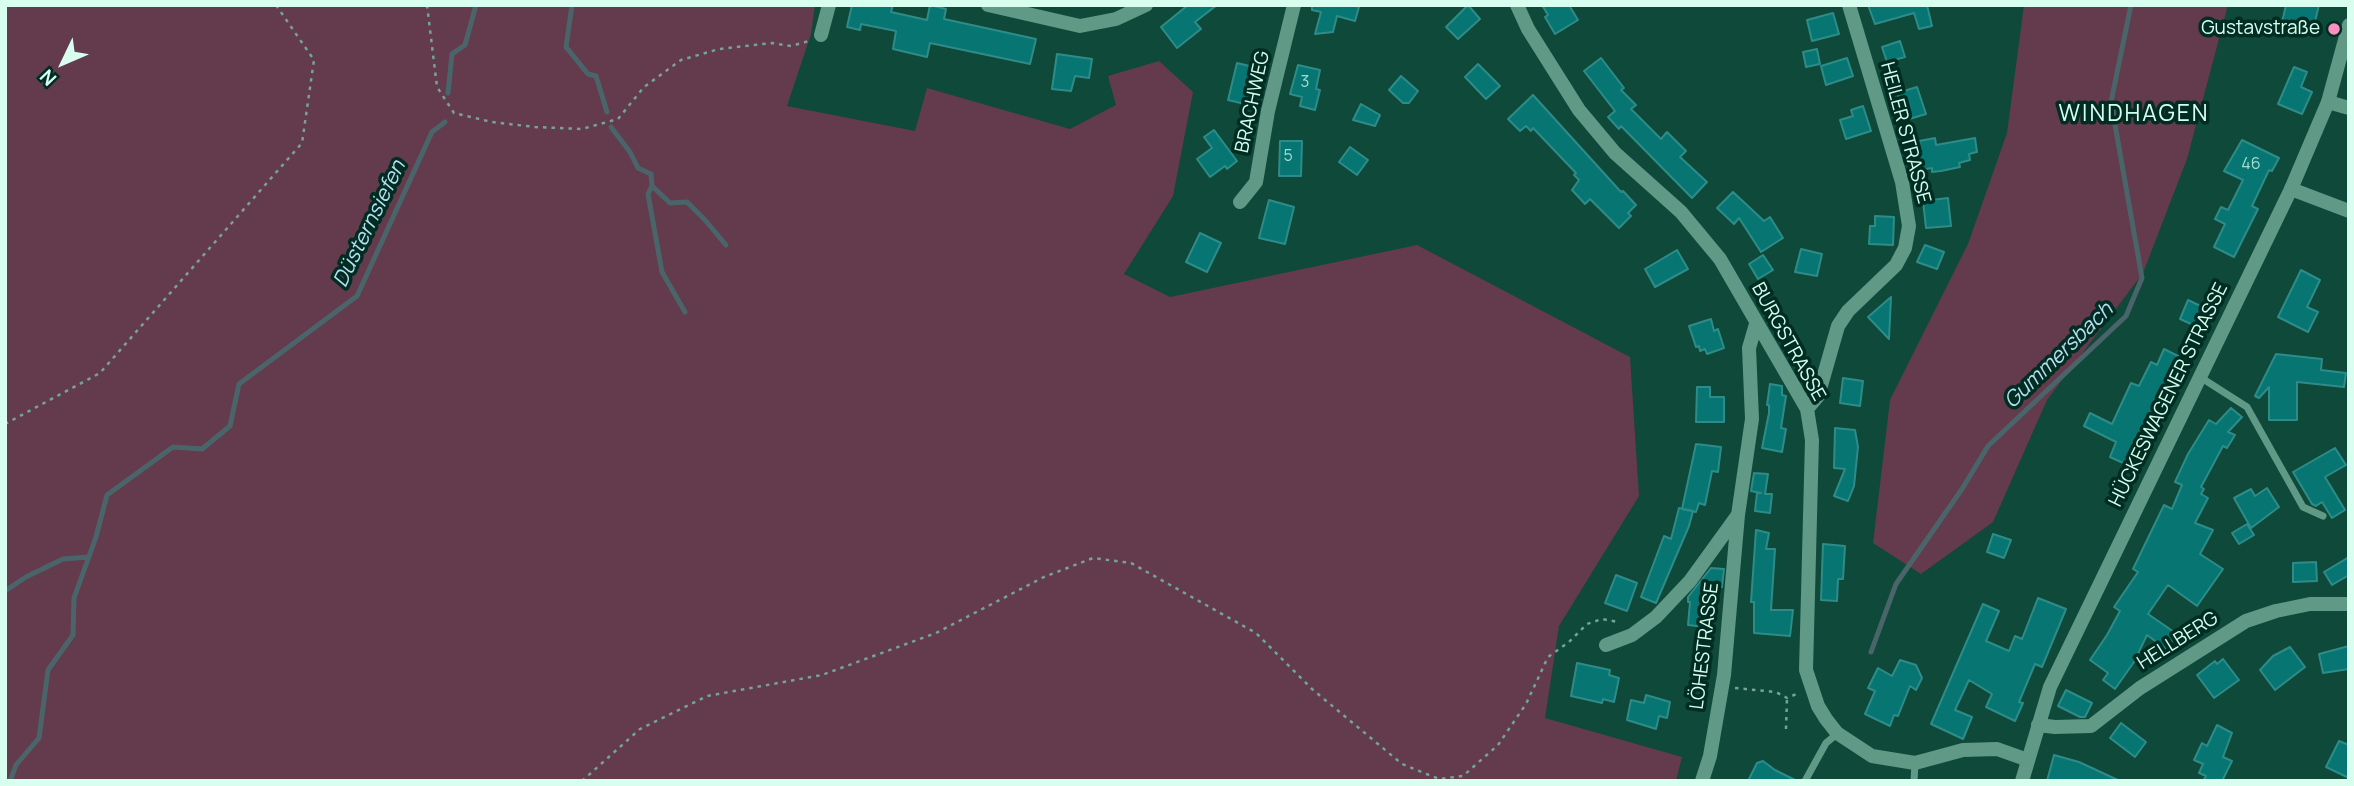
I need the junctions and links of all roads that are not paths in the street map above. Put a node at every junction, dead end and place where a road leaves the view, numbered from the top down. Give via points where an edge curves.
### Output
1 (829, 5) edge
2 (988, 5) edge
3 (1146, 5) edge
4 (1294, 5) edge
5 (1517, 5) edge
6 (1849, 5) edge
7 (2349, 25) edge
8 (821, 35) road end
9 (2328, 102) junction
10 (2349, 108) edge
11 (2291, 189) junction
12 (1240, 202) dead end
13 (2349, 211) edge
14 (1756, 324) junction
15 (2199, 376) junction
16 (1807, 408) junction
17 (1738, 515) junction
18 (2323, 516) dead end
19 (2349, 604) edge
20 (1606, 645) dead end
21 (2038, 725) junction
22 (1837, 733) junction
23 (2028, 760) junction
24 (1915, 763) junction
25 (1702, 781) edge
26 (1805, 781) edge
27 (1914, 781) edge
28 (2022, 781) edge

1 - 8 street
2 - 3 street via 1080,26 1116,19
4 - 12 street, BRACHWEG via 1256,182
5 - 14 street, BURGSTRASSE via 1580,110 1615,153 1681,212 1720,259
6 - 16 street, HEILER STRASSE via 1902,182 1909,226 1896,265 1848,311 1838,327 1818,396
7 - 9 street, HÜCKESWAGENER STRASSE
9 - 10 street
9 - 11 street, HÜCKESWAGENER STRASSE
11 - 13 street
11 - 15 street, HÜCKESWAGENER STRASSE
14 - 16 street, BURGSTRASSE
14 - 17 street, LÖHESTRASSE via 1749,348 1752,419
15 - 18 lane via 2247,407 2303,507
15 - 21 street, HÜCKESWAGENER STRASSE via 2050,687
16 - 22 street, BURGSTRASSE via 1812,440 1806,670 1818,706
17 - 20 street, LÖHESTRASSE via 1690,581 1644,628
17 - 25 street, LÖHESTRASSE via 1722,687
19 - 21 street, HELLBERG via 2310,604 2246,621 2140,688 2091,726
21 - 23 street, HÜCKESWAGENER STRASSE
22 - 24 street, BURGSTRASSE via 1872,756
22 - 26 lane via 1826,743
23 - 24 street, BURGSTRASSE via 1997,749 1963,750
23 - 28 street, HÜCKESWAGENER STRASSE
24 - 27 lane

